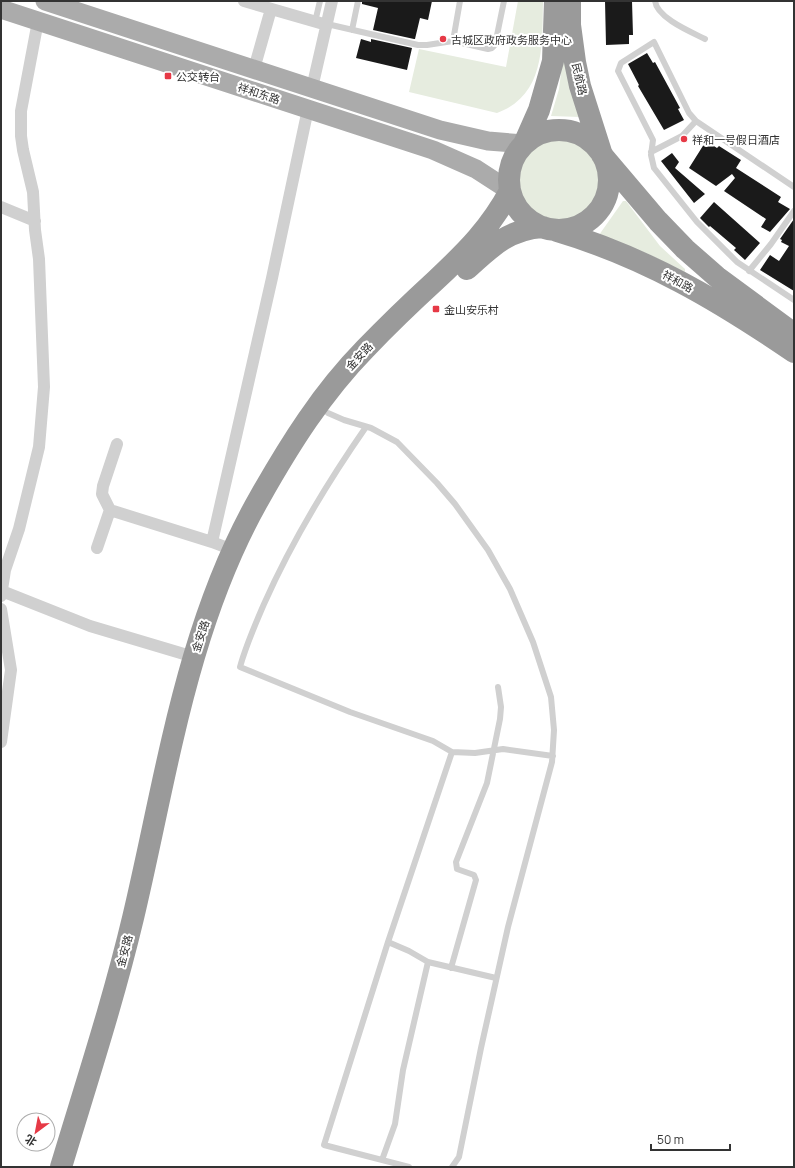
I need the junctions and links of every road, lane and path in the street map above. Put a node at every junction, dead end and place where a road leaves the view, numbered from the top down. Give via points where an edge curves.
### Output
1 (45, 1) edge
2 (244, 1) edge
3 (320, 1) edge
4 (332, 1) edge
5 (358, 1) edge
6 (460, 1) edge
7 (504, 1) edge
8 (555, 1) edge
9 (570, 1) edge
10 (655, 1) edge
11 (1, 9) edge
12 (271, 9) junction
13 (38, 21) junction
14 (323, 23) junction
15 (352, 30) junction
16 (705, 39) dead end
17 (453, 41) junction
18 (254, 69) junction
19 (312, 88) junction
20 (308, 109) junction
21 (696, 121) junction
22 (524, 144) junction
23 (651, 152) junction
24 (602, 155) junction
25 (794, 188) edge
26 (510, 191) junction
27 (1, 207) edge
28 (794, 211) edge
29 (35, 221) junction
30 (547, 228) junction
31 (749, 271) junction
32 (794, 300) edge
33 (794, 334) edge
34 (794, 352) edge
35 (328, 413) junction
36 (366, 427) junction
37 (117, 444) dead end
38 (110, 510) junction
39 (212, 542) junction
40 (98, 548) dead end
41 (233, 550) junction
42 (3, 569) edge
43 (1, 594) edge
44 (1, 609) edge
45 (194, 657) junction
46 (498, 687) dead end
47 (1, 742) edge
48 (493, 750) junction
49 (452, 752) junction
50 (553, 756) junction
51 (388, 942) junction
52 (428, 962) junction
53 (452, 968) junction
54 (496, 978) junction
55 (382, 1160) junction
56 (61, 1167) edge
57 (76, 1167) edge
58 (409, 1167) edge
59 (452, 1167) edge

1 - 18 main road, 祥和东路
2 - 12 street
3 - 14 lane
4 - 14 street
5 - 15 lane
6 - 17 lane
7 - 17 lane via 492,48
8 - 22 highway via 552,66 539,110
9 - 24 highway, 民航路 via 575,62
10 - 16 lane via 658,9 669,18
11 - 13 main road, 祥和东路
12 - 14 street
12 - 18 street
13 - 20 main road, 祥和东路
13 - 29 street via 20,124 33,192
14 - 15 lane
14 - 19 street
15 - 17 lane via 418,45
18 - 19 main road, 祥和东路
19 - 22 main road, 祥和东路 via 440,130 488,141
20 - 26 main road, 祥和东路 via 448,156 476,169
20 - 39 street
21 - 23 lane via 682,136
21 - 23 lane via 689,113 654,42 623,60 618,71 652,140
21 - 25 lane
22 - 24 highway via 543,133 565,130 582,136
22 - 26 highway via 510,167
23 - 31 lane via 654,168 697,222
24 - 30 highway via 609,182 600,208 579,226 561,230
24 - 33 highway via 685,249 722,281
26 - 30 highway via 520,211 527,218
26 - 41 highway, 金安路 via 497,215 473,245 365,348 327,392 276,469
27 - 29 street
28 - 31 lane
29 - 42 street via 39,259 44,394 39,447 19,529
30 - 34 highway, 祥和路 via 607,248 661,271 730,310
30 - 35 highway, 金安路 via 525,229 500,240 375,358
31 - 32 lane
35 - 36 lane
35 - 57 highway, 金安路 via 299,456 254,536 233,584 213,641 192,717 146,923
36 - 49 lane via 296,537 266,601 240,667 350,712 433,740
36 - 50 lane via 397,442 437,483 472,527 499,569 522,615 551,697
37 - 38 street via 102,486 102,494
38 - 39 street
38 - 40 street
39 - 41 street
41 - 45 highway, 金安路 via 211,604
42 - 43 street
43 - 45 street via 90,626
44 - 47 street via 11,670
45 - 56 highway, 金安路 via 176,722 133,920
46 - 48 lane via 501,707
48 - 49 lane via 475,753
48 - 50 lane
48 - 53 lane via 482,796 456,862 457,869 474,875 476,880
49 - 51 lane
50 - 54 lane
51 - 52 lane
51 - 55 lane via 324,1145
52 - 53 lane
52 - 55 lane via 395,1124
53 - 54 lane
54 - 59 lane via 459,1157
55 - 58 lane

